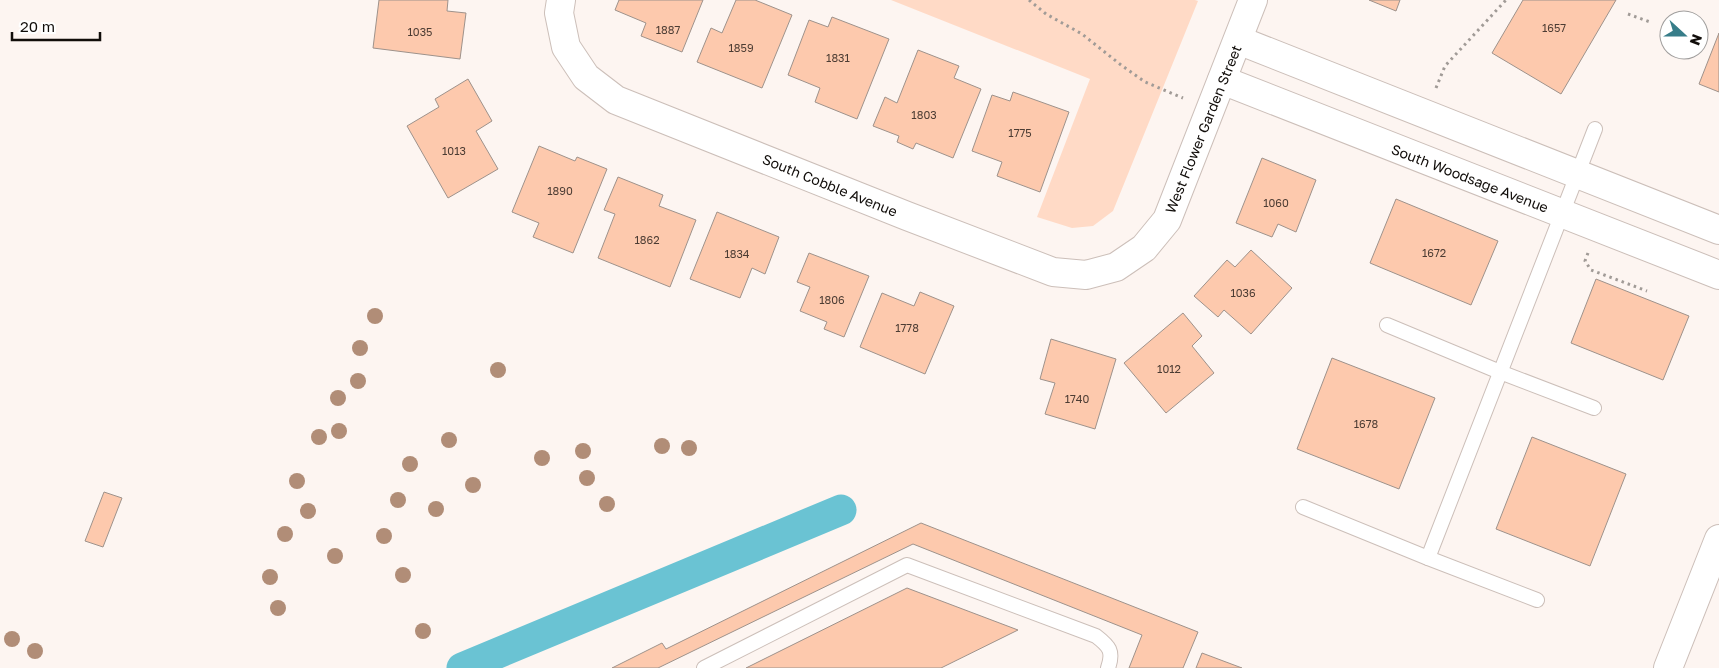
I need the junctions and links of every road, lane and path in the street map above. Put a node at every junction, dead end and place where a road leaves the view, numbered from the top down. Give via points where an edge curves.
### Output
1 (561, 0) edge
2 (1029, 0) edge
3 (1253, 0) edge
4 (1506, 0) edge
5 (1628, 14) dead end
6 (1650, 22) dead end
7 (1238, 40) junction
8 (1222, 80) junction
9 (1436, 88) dead end
10 (1188, 100) dead end
11 (1595, 129) dead end
12 (1577, 174) junction
13 (1562, 214) junction
14 (1719, 230) edge
15 (1588, 252) dead end
16 (1116, 267) joint
17 (1719, 275) edge
18 (1647, 291) dead end
19 (1387, 325) dead end
20 (1500, 372) junction
21 (1594, 408) dead end
22 (1303, 507) dead end
23 (1719, 539) edge
24 (1428, 558) junction
25 (1537, 600) dead end
26 (704, 668) edge
27 (1108, 668) edge
28 (1668, 668) edge

1 - 16 street, South Cobble Avenue via 559,13 566,48 586,77 616,100 1053,272 1086,275
2 - 10 path via 1046,14 1082,34 1145,82
3 - 7 street, West Flower Garden Street
4 - 9 path via 1445,66
5 - 6 path
7 - 8 street, West Flower Garden Street
7 - 12 street
8 - 13 street, South Woodsage Avenue
8 - 16 street, West Flower Garden Street via 1167,220 1144,248
11 - 12 lane
12 - 13 lane
12 - 14 street
13 - 17 street, South Woodsage Avenue
13 - 20 lane
15 - 18 path via 1584,261 1591,270
19 - 20 lane
20 - 21 lane
20 - 24 lane
22 - 24 lane
23 - 28 street
24 - 25 lane
26 - 27 lane via 907,565 1096,636 1108,646 1112,658

